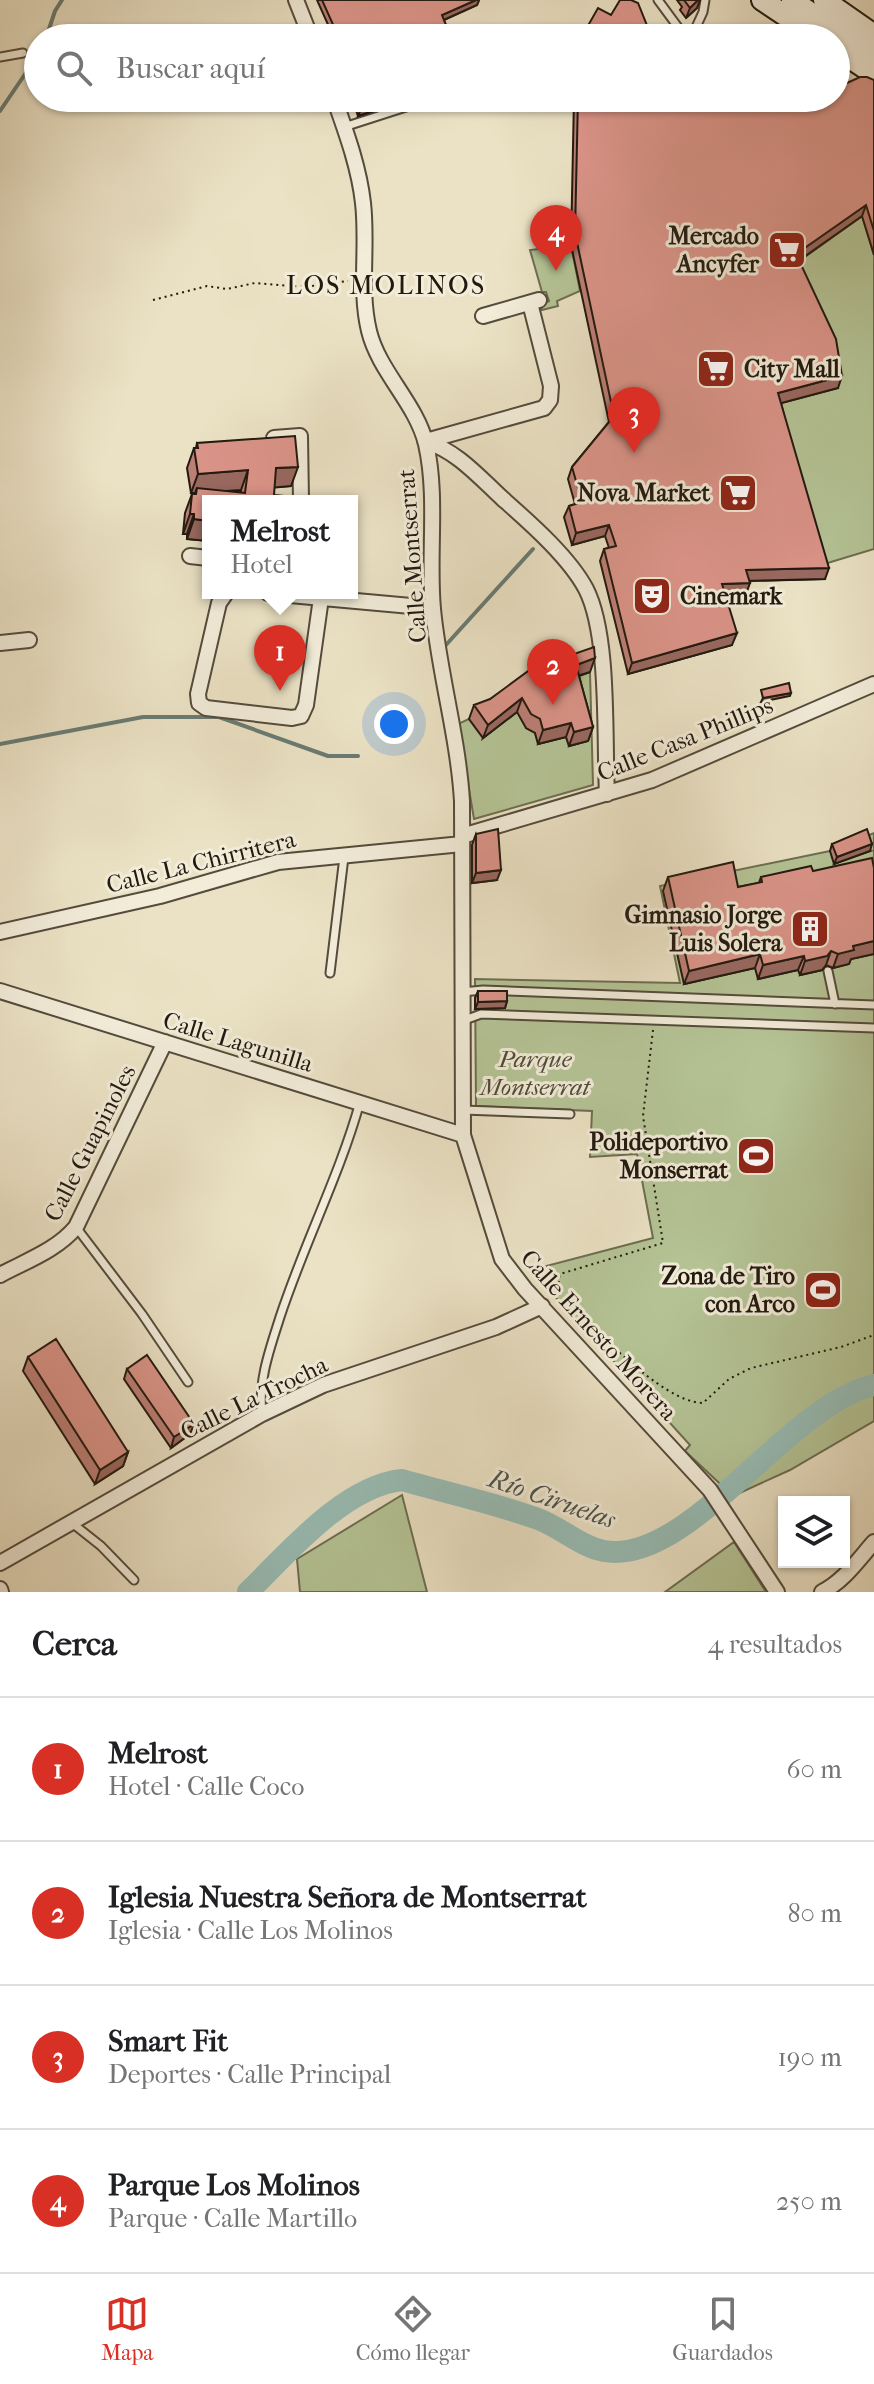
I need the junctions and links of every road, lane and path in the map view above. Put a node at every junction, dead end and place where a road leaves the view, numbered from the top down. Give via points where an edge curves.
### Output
1 (296, 0) edge
2 (658, 0) edge
3 (705, 0) edge
4 (792, 0) edge
5 (824, 0) edge
6 (845, 0) edge
7 (768, 2) edge
8 (874, 21) edge
9 (305, 24) edge
10 (677, 24) edge
11 (696, 24) edge
12 (799, 24) edge
13 (827, 24) edge
14 (874, 35) edge
15 (850, 40) edge
16 (23, 53) edge
17 (0, 57) edge
18 (874, 57) edge
19 (850, 58) edge
20 (874, 74) edge
21 (339, 112) edge
22 (391, 112) edge
23 (344, 127) junction
24 (364, 279) junction
25 (153, 300) dead end
26 (483, 316) dead end
27 (256, 440) edge
28 (425, 441) junction
29 (301, 495) edge
30 (190, 556) dead end
31 (202, 557) edge
32 (222, 599) edge
33 (321, 599) edge
34 (332, 599) edge
35 (433, 608) junction
36 (29, 640) dead end
37 (0, 643) edge
38 (874, 684) edge
39 (607, 794) junction
40 (462, 840) junction
41 (344, 855) junction
42 (0, 932) edge
43 (828, 971) edge
44 (330, 973) dead end
45 (0, 991) edge
46 (462, 992) junction
47 (835, 1004) junction
48 (874, 1005) edge
49 (654, 1020) junction
50 (462, 1021) junction
51 (874, 1028) edge
52 (165, 1042) junction
53 (360, 1102) junction
54 (463, 1110) junction
55 (570, 1114) dead end
56 (463, 1135) junction
57 (76, 1227) junction
58 (0, 1275) edge
59 (542, 1306) junction
60 (874, 1335) edge
61 (188, 1382) dead end
62 (262, 1414) junction
63 (72, 1523) junction
64 (874, 1542) edge
65 (0, 1563) edge
66 (134, 1580) dead end
67 (777, 1592) edge
68 (822, 1592) edge

1 - 9 street
2 - 10 lane
3 - 11 lane
4 - 13 main road
5 - 14 main road
6 - 8 main road
7 - 12 main road
15 - 18 main road
16 - 17 lane
19 - 20 main road
21 - 23 street, Calle Montserrat
22 - 23 lane
23 - 24 street, Calle Montserrat via 363,204
24 - 25 path via 304,287 207,286
24 - 28 street, Calle Montserrat via 375,349
26 - 28 street via 535,301 550,400 544,408
27 - 29 street via 300,436
28 - 35 street, Calle Montserrat
28 - 39 street via 451,452 512,507 584,585 594,609 601,656
30 - 31 street
32 - 33 street via 199,703 292,718 301,716 306,705
34 - 35 street
35 - 40 street, Calle Montserrat via 459,762
36 - 37 street
38 - 39 street, Calle Casa Phillips
39 - 40 street, Calle Casa Phillips
40 - 41 street, Calle La Chirritera
40 - 46 street, Calle Ernesto Morera
41 - 42 street, Calle La Chirritera via 278,862 160,896
41 - 44 lane
43 - 47 lane
45 - 52 street, Calle Lagunilla
46 - 47 lane
46 - 50 street, Calle Ernesto Morera
47 - 48 lane
49 - 50 lane via 481,1014
49 - 51 lane
49 - 60 path via 643,1116 663,1243 560,1274 558,1288 602,1339 692,1403 703,1403 729,1379 751,1368
50 - 54 street, Calle Ernesto Morera
52 - 53 street, Calle Lagunilla
52 - 57 street, Calle Guapinoles
53 - 56 street, Calle Lagunilla
53 - 62 lane via 269,1351
54 - 55 lane
54 - 56 street, Calle Ernesto Morera
56 - 59 street, Calle Ernesto Morera via 502,1259
57 - 58 street, Calle Guapinoles via 67,1238
57 - 61 lane
59 - 62 street, Calle La Trocha via 496,1327 323,1385
59 - 67 street, Calle Ernesto Morera via 710,1490
62 - 63 street, Calle La Trocha
63 - 65 street, Calle La Trocha
63 - 66 lane
64 - 68 street

